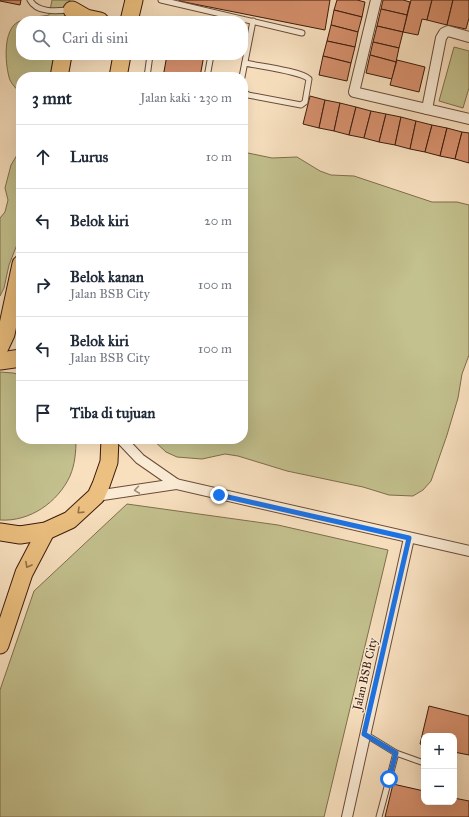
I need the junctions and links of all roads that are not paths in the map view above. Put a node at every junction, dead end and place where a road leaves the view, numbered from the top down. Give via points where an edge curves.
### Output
1 (30, 0) edge
2 (161, 0) edge
3 (376, 0) edge
4 (72, 10) edge
5 (82, 16) edge
6 (231, 16) edge
7 (248, 20) edge
8 (253, 21) junction
9 (302, 32) dead end
10 (469, 37) edge
11 (248, 47) edge
12 (62, 60) edge
13 (121, 60) edge
14 (149, 60) edge
15 (210, 60) edge
16 (246, 60) edge
17 (245, 63) junction
18 (60, 72) edge
19 (119, 72) edge
20 (148, 72) edge
21 (208, 72) edge
22 (243, 72) edge
23 (248, 95) edge
24 (427, 109) junction
25 (469, 119) edge
26 (16, 287) edge
27 (0, 347) edge
28 (16, 359) edge
29 (0, 361) edge
30 (110, 444) edge
31 (126, 444) edge
32 (176, 484) junction
33 (96, 496) junction
34 (46, 531) junction
35 (0, 532) edge
36 (409, 538) junction
37 (469, 551) edge
38 (0, 645) edge
39 (364, 734) junction
40 (396, 753) junction
41 (421, 761) edge
42 (347, 817) edge
43 (379, 817) edge

1 - 4 lane via 37,8 52,11
2 - 6 lane
3 - 24 street via 354,92
4 - 5 main road
7 - 8 lane
8 - 9 lane
8 - 11 lane
10 - 24 street via 448,31 444,33
12 - 18 main road
13 - 19 main road
14 - 20 lane
15 - 21 lane
16 - 17 lane
17 - 22 lane
17 - 23 lane via 296,73 309,79 305,102 301,105
24 - 25 street
26 - 27 main road via 6,334
28 - 29 main road
30 - 33 main road via 109,462
31 - 32 street via 140,459
32 -> 33 street
32 - 36 street
33 -> 34 main road via 70,520
34 - 35 main road via 20,535
34 -> 38 main road via 24,573
36 - 37 street
36 - 39 street, Jalan BSB City
39 - 40 lane
39 - 42 street, Jalan BSB City
40 - 41 lane
40 - 43 lane

